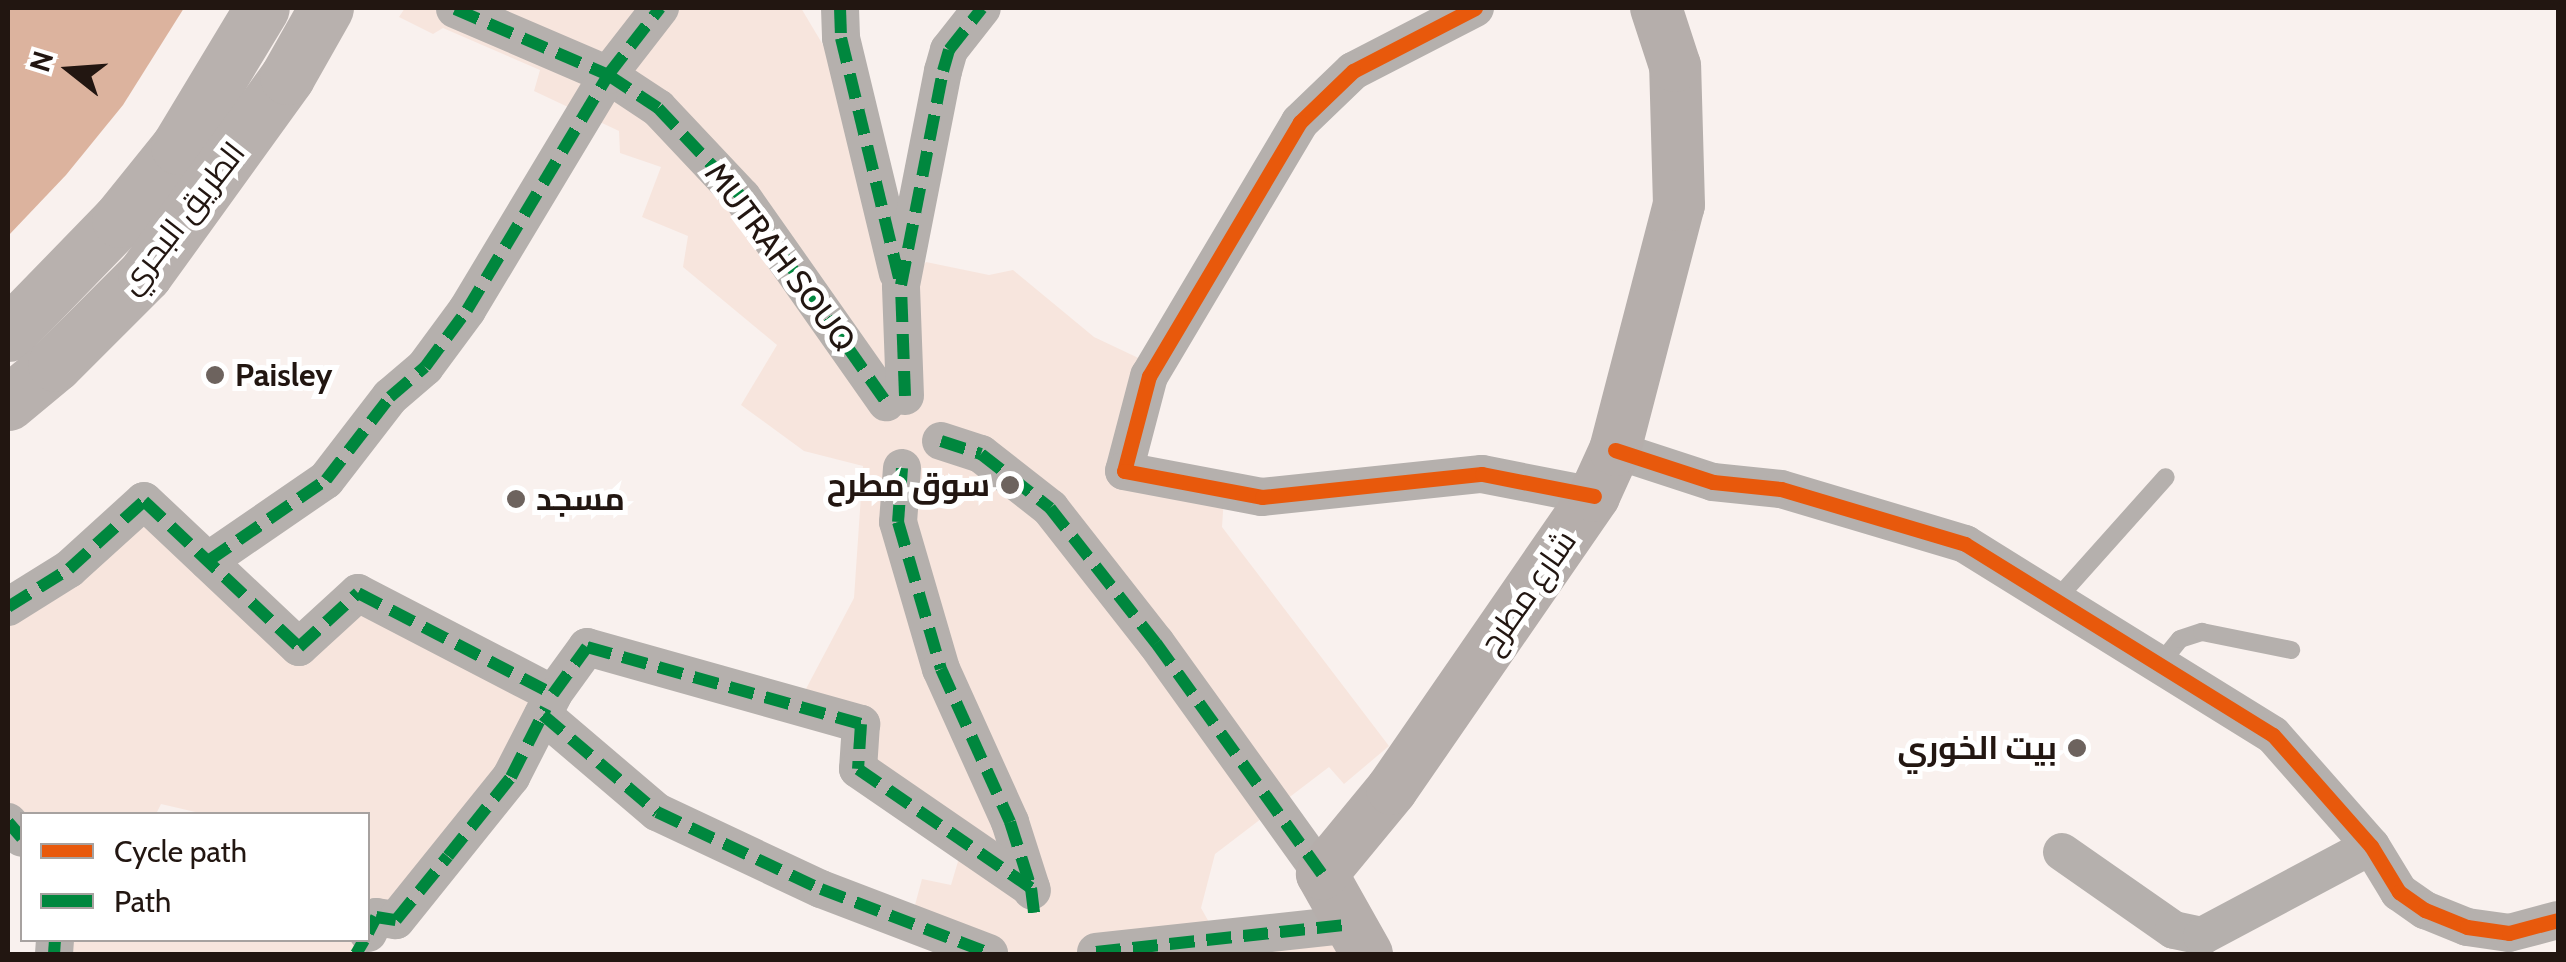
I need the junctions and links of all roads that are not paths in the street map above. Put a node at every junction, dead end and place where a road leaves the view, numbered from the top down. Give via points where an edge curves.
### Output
1 (262, 8) edge
2 (326, 8) edge
3 (660, 8) edge
4 (840, 8) edge
5 (982, 8) edge
6 (1476, 8) edge
7 (1656, 8) edge
8 (454, 9) edge
9 (608, 75) junction
10 (901, 285) junction
11 (8, 334) edge
12 (8, 403) edge
13 (941, 441) dead end
14 (902, 468) dead end
15 (1605, 473) junction
16 (2166, 478) dead end
17 (208, 561) junction
18 (2055, 601) junction
19 (8, 607) edge
20 (2291, 650) dead end
21 (2159, 665) junction
22 (548, 705) junction
23 (2371, 846) junction
24 (2062, 852) dead end
25 (1322, 874) junction
26 (2558, 920) edge
27 (370, 929) edge
28 (1356, 940) edge
29 (2515, 944) edge
30 (1096, 952) edge
31 (984, 954) edge

1 - 11 main road, الطريق البحري via 178,147 119,220
2 - 12 main road, الطريق البحري via 287,77 144,274
3 - 9 street
4 - 10 street
5 - 10 street, MUTRAH SOUQ via 949,50 942,71
6 - 15 street via 1353,71 1300,122 1149,376 1124,470 1262,496 1482,474
7 - 15 main road, شارع مطرح via 1675,66 1678,206
8 - 9 street, MUTRAH SOUQ
9 - 10 street, MUTRAH SOUQ via 658,108 742,198 896,399
9 - 17 street via 467,310 425,367 390,397 326,480
13 - 25 street via 981,454 1050,508
14 - 22 street via 898,522 940,670 1010,822 1033,900 858,769 861,724 587,647
15 - 18 street via 1781,489 1966,544
15 - 25 main road, شارع مطرح via 1392,788
16 - 18 lane
17 - 19 street via 144,502 69,569
17 - 22 street via 299,647 358,593
18 - 21 street
20 - 21 lane via 2202,632 2180,640
21 - 23 street via 2273,735
22 - 27 street via 511,777 438,869 396,920 376,917
22 - 31 street via 657,812
23 - 24 street via 2202,936 2174,930
23 - 29 street via 2399,892 2424,910
25 - 28 main road
26 - 29 street
28 - 30 street

